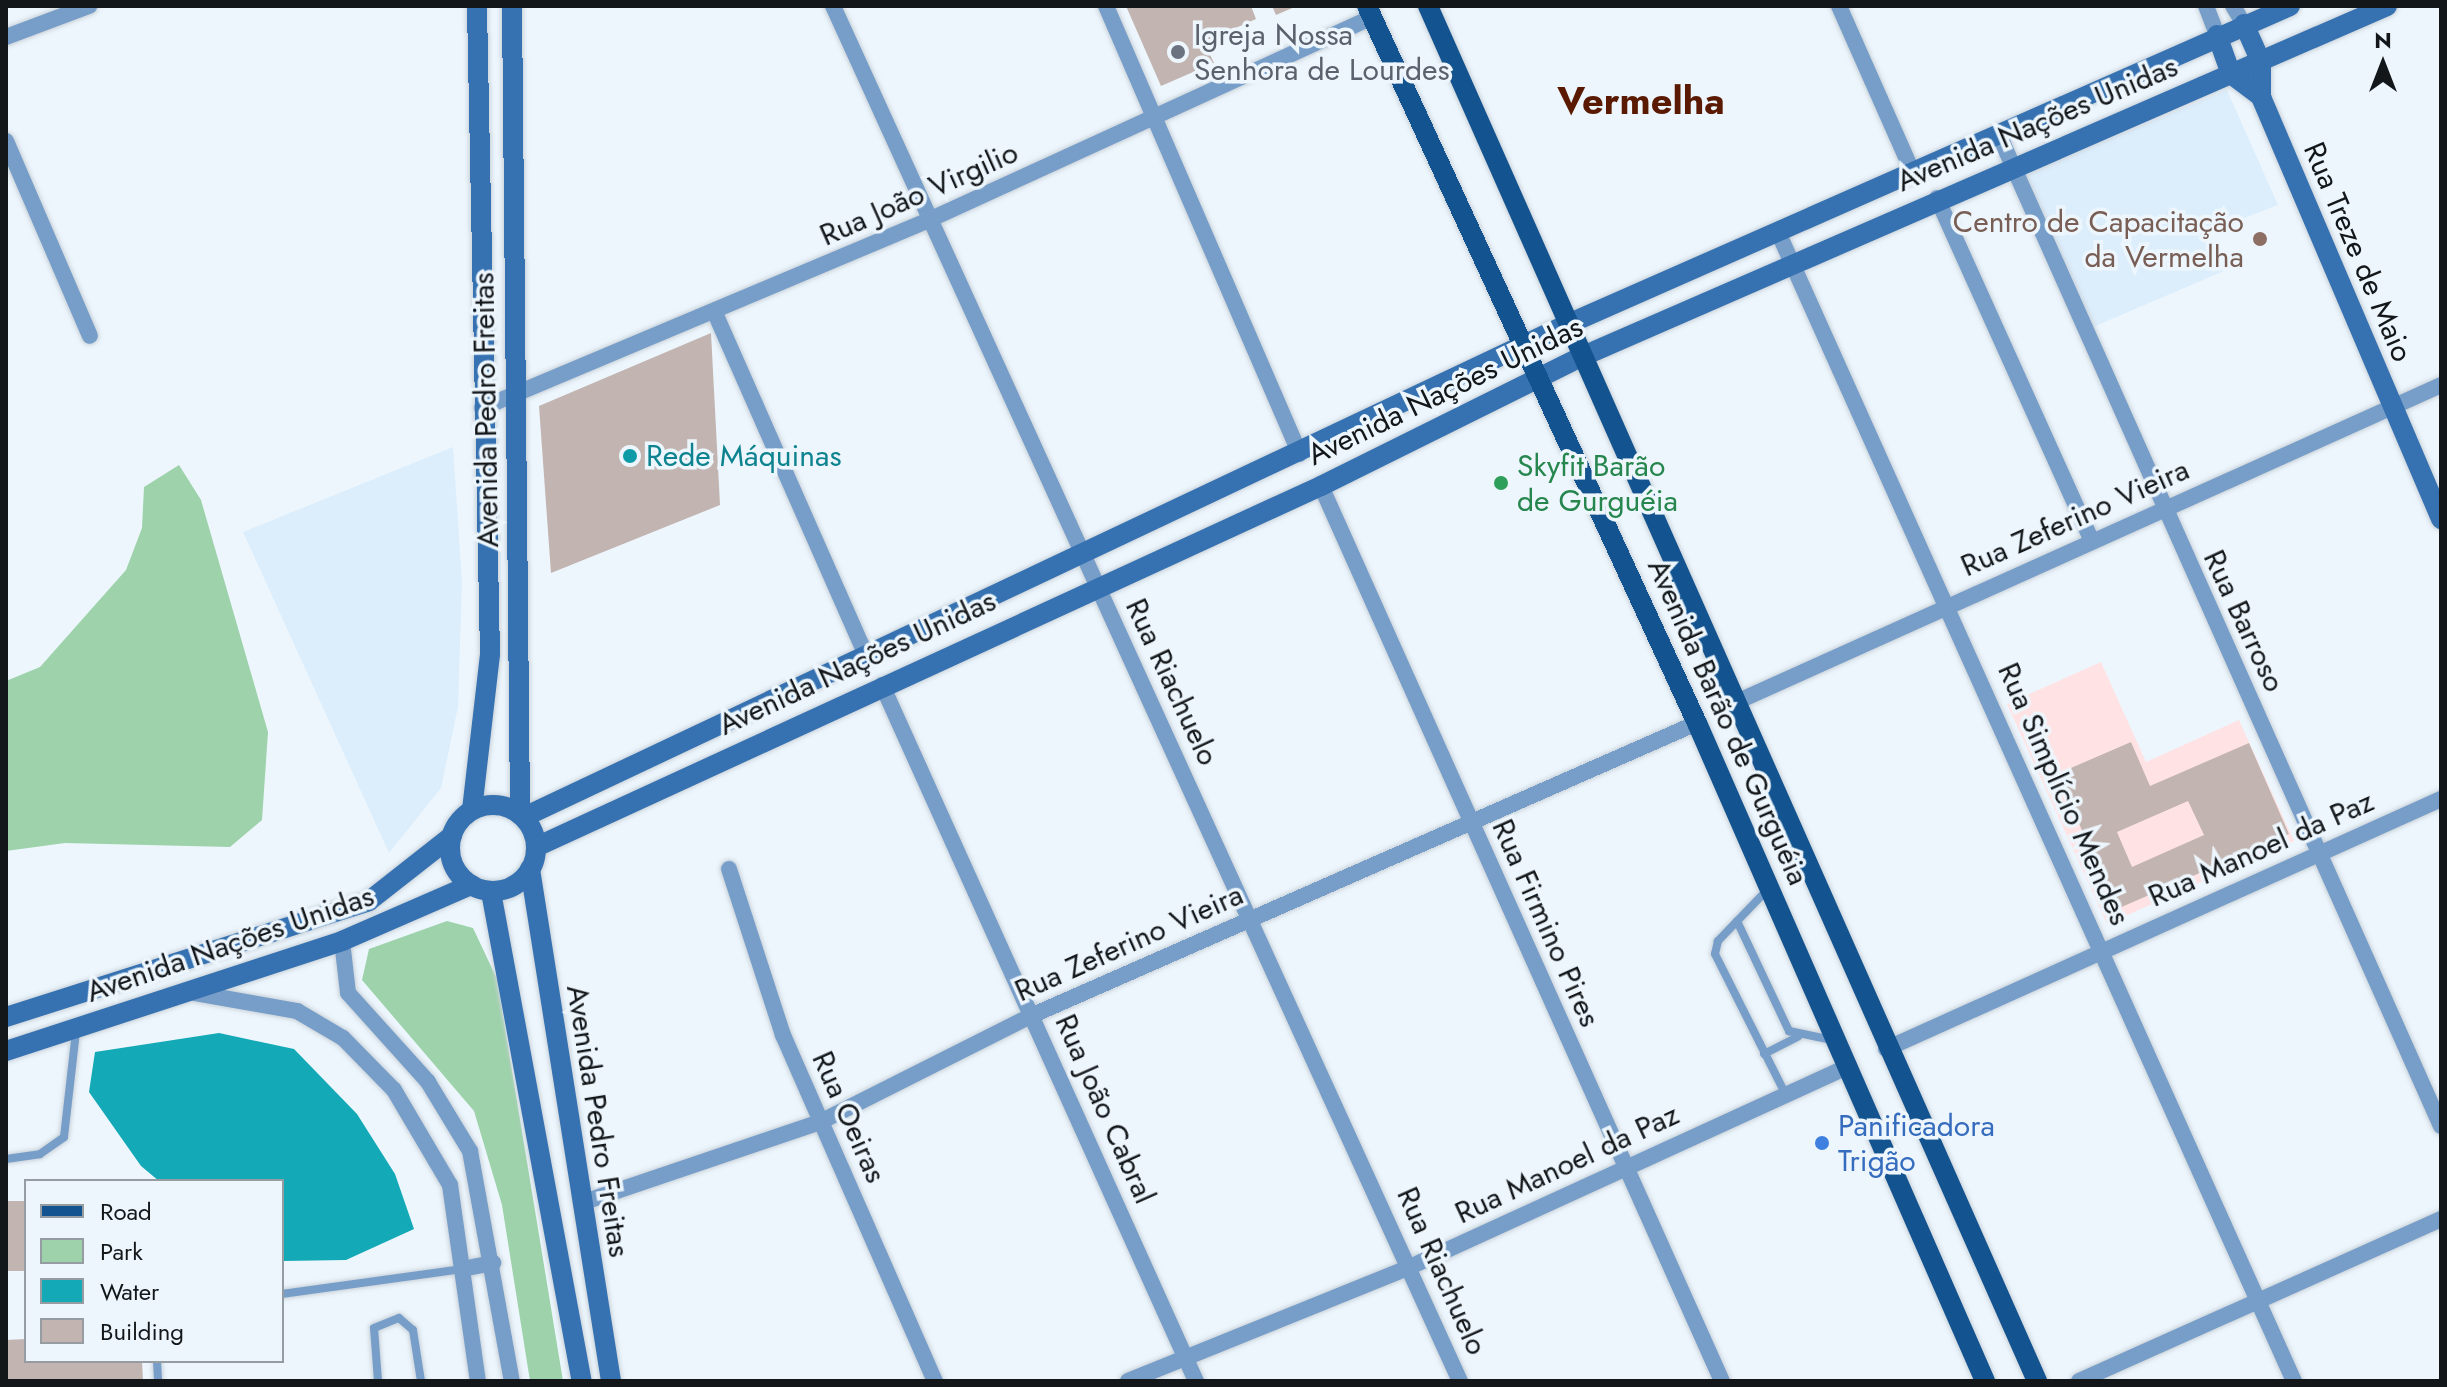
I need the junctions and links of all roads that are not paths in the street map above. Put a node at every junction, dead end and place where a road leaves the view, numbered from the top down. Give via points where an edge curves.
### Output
1 (89, 6) edge
2 (477, 6) edge
3 (512, 6) edge
4 (833, 6) edge
5 (1106, 6) edge
6 (1428, 6) edge
7 (1839, 6) edge
8 (2206, 6) edge
9 (2233, 6) edge
10 (2290, 6) edge
11 (2387, 6) edge
12 (1369, 11) edge
13 (2244, 24) junction
14 (2217, 35) junction
15 (6, 37) edge
16 (2261, 62) junction
17 (2231, 74) junction
18 (2261, 97) junction
19 (1157, 119) junction
20 (2000, 137) junction
21 (6, 141) edge
22 (2011, 166) junction
23 (1914, 175) junction
24 (1937, 198) junction
25 (929, 220) junction
26 (1778, 232) junction
27 (1793, 261) junction
28 (715, 313) junction
29 (1566, 325) junction
30 (90, 336) dead end
31 (1521, 347) junction
32 (1581, 357) junction
33 (1539, 377) junction
34 (2441, 385) edge
35 (515, 398) junction
36 (482, 408) junction
37 (2391, 409) junction
38 (1300, 454) junction
39 (1321, 486) junction
40 (2163, 511) junction
41 (2441, 519) edge
42 (2092, 541) junction
43 (1082, 555) junction
44 (1096, 584) junction
45 (1949, 603) junction
46 (867, 658) junction
47 (882, 685) junction
48 (1732, 704) junction
49 (1697, 723) junction
50 (2441, 799) edge
51 (472, 810) junction
52 (522, 815) junction
53 (1469, 818) junction
54 (452, 836) junction
55 (536, 847) junction
56 (2321, 853) junction
57 (530, 869) junction
58 (729, 869) dead end
59 (471, 885) junction
60 (1770, 887) junction
61 (491, 892) junction
62 (1250, 919) junction
63 (1737, 921) junction
64 (342, 941) junction
65 (2104, 951) junction
66 (195, 993) junction
67 (1033, 1015) junction
68 (6, 1017) edge
69 (76, 1030) junction
70 (1798, 1037) junction
71 (1838, 1041) junction
72 (1886, 1049) junction
73 (6, 1051) edge
74 (1764, 1054) junction
75 (1849, 1066) junction
76 (1786, 1095) junction
77 (820, 1122) junction
78 (2441, 1126) edge
79 (6, 1159) edge
80 (1623, 1169) junction
81 (581, 1203) junction
82 (2441, 1219) edge
83 (493, 1263) junction
84 (1410, 1267) junction
85 (462, 1269) junction
86 (284, 1294) edge
87 (2258, 1301) junction
88 (1185, 1358) junction
89 (378, 1381) edge
90 (421, 1381) edge
91 (478, 1381) edge
92 (512, 1381) edge
93 (582, 1381) edge
94 (611, 1381) edge
95 (935, 1381) edge
96 (1128, 1381) edge
97 (1196, 1381) edge
98 (1460, 1381) edge
99 (1722, 1381) edge
100 (1985, 1381) edge
101 (2037, 1381) edge
102 (2079, 1381) edge
103 (2294, 1381) edge

1 - 15 street
2 - 36 street, Avenida Pedro Freitas
3 - 35 street, Avenida Pedro Freitas
4 - 25 street, Rua Riachuelo
5 - 19 street
6 - 29 main road, Avenida Barão de Gurguéia
7 - 23 street
8 - 14 street
9 - 13 street, Rua Treze de Maio
10 - 13 street, Avenida Nações Unidas
11 - 16 street, Avenida Nações Unidas
12 - 19 street, Rua João Virgilio
12 - 31 main road, Avenida Barão de Gurguéia
13 - 14 street, Avenida Nações Unidas
13 - 16 street, Rua Treze de Maio
14 - 17 street
14 - 20 street, Avenida Nações Unidas
16 - 17 street, Avenida Nações Unidas
16 - 18 street, Rua Treze de Maio
17 - 18 street
17 - 22 street, Avenida Nações Unidas
18 - 37 street, Rua Treze de Maio
19 - 25 street, Rua João Virgilio
19 - 38 street
20 - 22 street, Rua Barroso
20 - 23 street, Avenida Nações Unidas
21 - 30 street
22 - 24 street, Avenida Nações Unidas
22 - 40 street, Rua Barroso
23 - 26 street, Avenida Nações Unidas
24 - 27 street, Avenida Nações Unidas
24 - 42 street
25 - 28 street, Rua João Virgilio
25 - 43 street, Rua Riachuelo
26 - 27 street, Rua Simplício Mendes
26 - 29 street, Avenida Nações Unidas
27 - 32 street, Avenida Nações Unidas
27 - 45 street, Rua Simplício Mendes
28 - 35 street, Rua João Virgilio
28 - 46 street
29 - 31 street, Avenida Nações Unidas
29 - 32 main road, Avenida Barão de Gurguéia
31 - 33 main road, Avenida Barão de Gurguéia
31 - 38 street, Avenida Nações Unidas
32 - 33 street, Avenida Nações Unidas
32 - 48 main road, Avenida Barão de Gurguéia
33 - 39 street, Avenida Nações Unidas
33 - 49 main road, Avenida Barão de Gurguéia
34 - 37 street, Rua Zeferino Vieira
35 - 36 street, Rua João Virgilio
35 - 52 street, Avenida Pedro Freitas
36 - 51 street, Avenida Pedro Freitas via 490,655
37 - 40 street, Rua Zeferino Vieira
37 - 41 street, Rua Treze de Maio
38 - 43 street, Avenida Nações Unidas
39 - 44 street, Avenida Nações Unidas
39 - 53 street, Rua Firmino Pires
40 - 42 street, Rua Zeferino Vieira
40 - 56 street, Rua Barroso
42 - 45 street, Rua Zeferino Vieira
43 - 44 street, Rua Riachuelo
43 - 46 street, Avenida Nações Unidas
44 - 47 street, Avenida Nações Unidas
44 - 62 street, Rua Riachuelo
45 - 48 street, Rua Zeferino Vieira
45 - 65 street, Rua Simplício Mendes
46 - 52 street, Avenida Nações Unidas
47 - 55 street, Avenida Nações Unidas
47 - 67 street, Rua João Cabral
48 - 72 main road, Avenida Barão de Gurguéia
49 - 53 street, Rua Zeferino Vieira
49 - 60 main road, Avenida Barão de Gurguéia
50 - 56 street, Rua Manoel da Paz
51 - 52 street via 497,805
51 - 54 street
52 - 55 street
53 - 62 street, Rua Zeferino Vieira
53 - 80 street, Rua Firmino Pires
54 - 59 street via 453,864
54 - 68 street, Avenida Nações Unidas via 369,901
55 - 57 street
56 - 65 street, Rua Manoel da Paz
56 - 78 street, Rua Barroso
57 - 61 street via 515,885
57 - 81 street, Avenida Pedro Freitas
58 - 77 street, Rua Oeiras via 754,956
59 - 61 street
59 - 64 street, Avenida Nações Unidas
60 - 63 lane
60 - 71 main road, Avenida Barão de Gurguéia
61 - 93 street, Avenida Pedro Freitas
62 - 67 street, Rua Zeferino Vieira
62 - 84 street, Rua Riachuelo
63 - 70 lane
63 - 74 lane via 1718,941 1718,968
64 - 66 street, Avenida Nações Unidas
64 - 83 street via 348,993 428,1082 470,1151
65 - 72 street, Rua Manoel da Paz
65 - 87 street, Rua Simplício Mendes
66 - 69 street, Avenida Nações Unidas
66 - 85 street via 297,1011 343,1038 394,1090 450,1185
67 - 77 street, Rua Zeferino Vieira
67 - 88 street, Rua João Cabral
69 - 73 street, Avenida Nações Unidas
69 - 79 lane via 64,1137 40,1154
70 - 71 lane
70 - 74 lane
71 - 75 main road, Avenida Barão de Gurguéia
72 - 101 main road, Avenida Barão de Gurguéia
74 - 76 lane
75 - 76 street, Rua Manoel da Paz
75 - 100 main road, Avenida Barão de Gurguéia
76 - 80 street, Rua Manoel da Paz
77 - 81 street, Rua Zeferino Vieira
77 - 95 street, Rua Oeiras
80 - 84 street, Rua Manoel da Paz
80 - 99 street, Rua Firmino Pires
81 - 94 street, Avenida Pedro Freitas
82 - 87 street
83 - 85 street
83 - 92 street
84 - 88 street, Rua Manoel da Paz
84 - 98 street, Rua Riachuelo
85 - 86 lane
85 - 91 street
87 - 102 street
87 - 103 street, Rua Simplício Mendes
88 - 96 street, Rua Manoel da Paz
88 - 97 street, Rua João Cabral
89 - 90 lane via 374,1328 399,1318 413,1330

